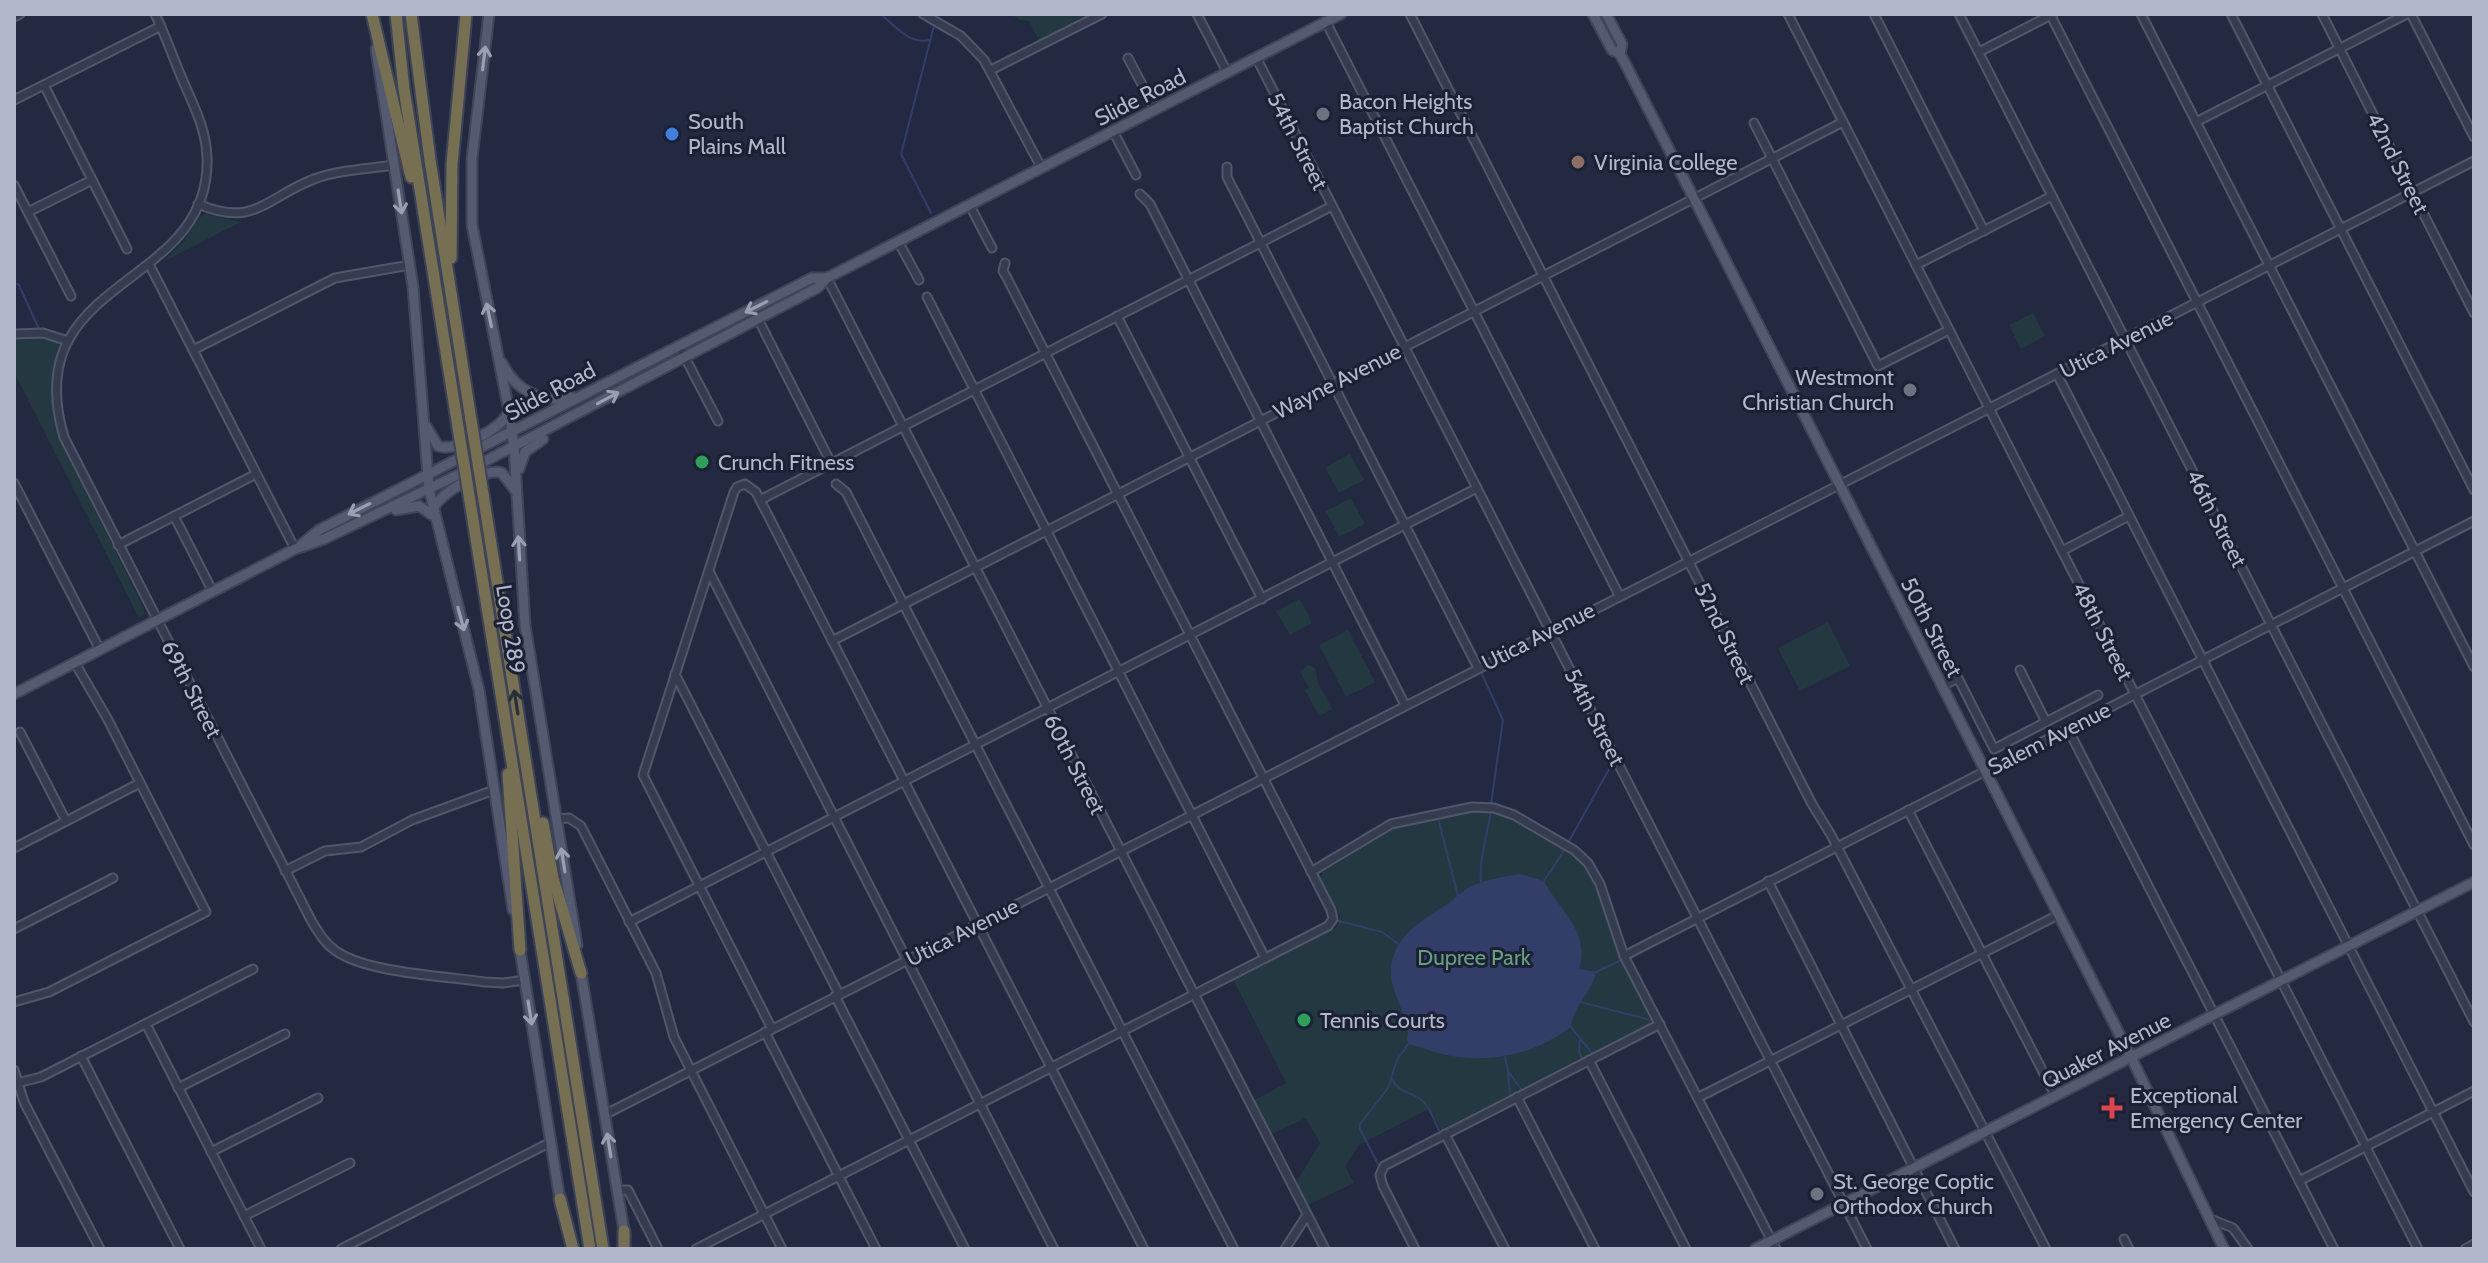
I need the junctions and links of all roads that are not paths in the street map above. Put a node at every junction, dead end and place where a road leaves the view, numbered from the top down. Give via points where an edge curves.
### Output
1 (20, 14) edge
2 (155, 14) edge
3 (371, 14) edge
4 (396, 14) edge
5 (411, 14) edge
6 (466, 14) edge
7 (489, 14) edge
8 (923, 14) edge
9 (1102, 14) edge
10 (1197, 14) edge
11 (1341, 14) edge
12 (1410, 14) edge
13 (1593, 14) edge
14 (1606, 14) edge
15 (1788, 14) edge
16 (1874, 14) edge
17 (1959, 14) edge
18 (2051, 14) edge
19 (2141, 14) edge
20 (2231, 14) edge
21 (2322, 14) edge
22 (2409, 14) edge
23 (14, 17) edge
24 (1326, 22) junction
25 (161, 26) junction
26 (2339, 49) junction
27 (1979, 52) junction
28 (1620, 54) junction
29 (1256, 57) junction
30 (1128, 58) dead end
31 (991, 70) junction
32 (1227, 72) junction
33 (44, 85) junction
34 (2268, 85) junction
35 (14, 99) edge
36 (1155, 109) junction
37 (1843, 122) junction
38 (2196, 122) junction
39 (1754, 123) dead end
40 (1113, 131) junction
41 (2474, 137) edge
42 (1772, 158) junction
43 (2474, 161) edge
44 (394, 165) junction
45 (1041, 167) junction
46 (1227, 167) dead end
47 (1136, 175) dead end
48 (92, 180) junction
49 (14, 185) edge
50 (2413, 192) junction
51 (1140, 194) dead end
52 (2052, 196) junction
53 (1693, 198) junction
54 (198, 204) junction
55 (969, 204) junction
56 (1332, 206) junction
57 (28, 212) junction
58 (2341, 229) junction
59 (427, 231) junction
60 (1984, 231) junction
61 (898, 241) junction
62 (1261, 243) junction
63 (992, 248) dead end
64 (127, 249) dead end
65 (1005, 263) dead end
66 (149, 264) junction
67 (410, 265) junction
68 (1916, 265) junction
69 (2269, 265) junction
70 (1543, 276) junction
71 (827, 278) junction
72 (919, 280) dead end
73 (1189, 280) junction
74 (71, 296) dead end
75 (927, 297) dead end
76 (2197, 302) junction
77 (1473, 311) junction
78 (2474, 313) edge
79 (1117, 316) junction
80 (758, 319) junction
81 (1949, 330) junction
82 (14, 334) edge
83 (2125, 339) junction
84 (68, 341) junction
85 (459, 342) junction
86 (679, 346) junction
87 (1404, 347) junction
88 (193, 350) junction
89 (496, 352) junction
90 (1045, 353) junction
91 (684, 357) junction
92 (2057, 374) junction
93 (1332, 384) junction
94 (974, 390) junction
95 (586, 392) junction
96 (1989, 408) junction
97 (509, 411) junction
98 (566, 420) junction
99 (1260, 420) junction
100 (718, 421) dead end
101 (424, 423) junction
102 (903, 426) junction
103 (512, 432) junction
104 (514, 447) junction
105 (1189, 456) junction
106 (831, 463) junction
107 (256, 474) junction
108 (427, 475) junction
109 (14, 483) edge
110 (836, 484) dead end
111 (1839, 484) junction
112 (1477, 488) junction
113 (429, 489) junction
114 (2474, 490) edge
115 (517, 492) junction
116 (1117, 494) junction
117 (760, 500) junction
118 (434, 515) junction
119 (174, 516) junction
120 (2129, 516) junction
121 (366, 520) junction
122 (2474, 521) edge
123 (1405, 526) junction
124 (1046, 531) junction
125 (118, 545) junction
126 (295, 549) junction
127 (2062, 551) junction
128 (2415, 551) junction
129 (1689, 560) junction
130 (1333, 563) junction
131 (975, 568) junction
132 (709, 571) junction
133 (2343, 588) junction
134 (213, 592) junction
135 (1619, 595) junction
136 (1262, 599) junction
137 (903, 604) junction
138 (157, 621) junction
139 (2271, 625) junction
140 (1550, 631) junction
141 (1189, 636) junction
142 (832, 641) junction
143 (100, 650) junction
144 (2203, 660) junction
145 (75, 663) junction
146 (2474, 667) edge
147 (1478, 668) junction
148 (2020, 670) dead end
149 (1118, 672) junction
150 (675, 674) junction
151 (1942, 686) junction
152 (14, 694) edge
153 (2135, 694) junction
154 (2098, 695) dead end
155 (502, 701) junction
156 (1405, 705) junction
157 (1047, 708) junction
158 (2073, 708) junction
159 (1977, 716) junction
160 (2046, 722) junction
161 (2080, 723) junction
162 (1961, 724) junction
163 (2068, 729) junction
164 (521, 730) junction
165 (20, 732) dead end
166 (2026, 733) junction
167 (975, 746) junction
168 (2033, 747) junction
169 (1985, 771) junction
170 (1262, 778) junction
171 (904, 782) junction
172 (140, 783) junction
173 (494, 790) junction
174 (1908, 810) junction
175 (1191, 814) junction
176 (835, 817) junction
177 (557, 819) junction
178 (66, 821) junction
179 (2474, 845) edge
180 (1837, 846) junction
181 (14, 848) edge
182 (1120, 851) junction
183 (767, 852) junction
184 (285, 871) junction
185 (1311, 872) junction
186 (113, 878) dead end
187 (1768, 881) junction
188 (2474, 882) edge
189 (699, 887) junction
190 (1048, 888) junction
191 (2417, 911) junction
192 (2058, 915) junction
193 (1698, 917) junction
194 (629, 922) junction
195 (977, 924) junction
196 (14, 929) edge
197 (2349, 946) junction
198 (520, 950) junction
199 (1982, 953) junction
200 (1624, 956) junction
201 (1265, 958) junction
202 (907, 960) junction
203 (253, 969) dead end
204 (581, 973) junction
205 (525, 980) junction
206 (2281, 981) junction
207 (1912, 989) junction
208 (1193, 994) junction
209 (837, 995) junction
210 (14, 1002) edge
211 (2214, 1015) junction
212 (2474, 1022) edge
213 (146, 1024) junction
214 (1660, 1024) junction
215 (1841, 1025) junction
216 (768, 1030) junction
217 (1122, 1031) junction
218 (285, 1034) dead end
219 (81, 1056) junction
220 (2131, 1057) junction
221 (1589, 1060) junction
222 (1771, 1061) junction
223 (1050, 1067) junction
224 (14, 1070) edge
225 (690, 1070) junction
226 (17, 1083) junction
227 (178, 1088) junction
228 (2474, 1091) edge
229 (2055, 1095) junction
230 (1517, 1097) junction
231 (1699, 1097) junction
232 (318, 1098) dead end
233 (979, 1103) junction
234 (2433, 1112) junction
235 (604, 1115) junction
236 (1987, 1131) junction
237 (1445, 1134) junction
238 (909, 1140) junction
239 (551, 1142) junction
240 (2366, 1146) junction
241 (211, 1152) junction
242 (350, 1163) dead end
243 (1914, 1168) junction
244 (838, 1176) junction
245 (2299, 1181) junction
246 (616, 1190) junction
247 (2474, 1192) edge
248 (560, 1199) joint
249 (1844, 1204) junction
250 (764, 1214) junction
251 (1307, 1215) junction
252 (244, 1216) junction
253 (2208, 1218) junction
254 (624, 1231) joint
255 (2124, 1239) dead end
256 (2474, 1244) edge
257 (1774, 1245) edge
258 (100, 1249) edge
259 (180, 1249) edge
260 (261, 1249) edge
261 (341, 1249) edge
262 (570, 1249) edge
263 (590, 1249) edge
264 (603, 1249) edge
265 (626, 1249) edge
266 (658, 1249) edge
267 (696, 1249) edge
268 (782, 1249) edge
269 (876, 1249) edge
270 (965, 1249) edge
271 (1054, 1249) edge
272 (1144, 1249) edge
273 (1234, 1249) edge
274 (1285, 1249) edge
275 (1325, 1249) edge
276 (1415, 1249) edge
277 (1505, 1249) edge
278 (1595, 1249) edge
279 (1686, 1249) edge
280 (1755, 1249) edge
281 (1867, 1249) edge
282 (1955, 1249) edge
283 (2046, 1249) edge
284 (2129, 1249) edge
285 (2224, 1249) edge
286 (2248, 1249) edge
287 (2334, 1249) edge
288 (2418, 1249) edge
289 (2465, 1249) edge

1 - 23 street
2 - 25 street, 69th Street
3 - 44 main road
3 - 59 highway
4 - 59 highway, Loop 289
5 - 85 highway, Loop 289
6 - 85 highway via 450,192
89 -> 7 main road via 475,248 471,191
8 - 31 street via 961,36
9 - 31 street
10 - 32 street
11 - 24 main road, Slide Road
12 - 70 street, 52nd Street
13 - 28 main road, 50th Street via 1612,50
14 - 28 main road, 50th Street via 1622,44
15 - 37 street, 48th Street
16 - 60 street
17 - 27 street, 46th Street
18 - 27 street
18 - 76 street
19 - 38 street
20 - 34 street
21 - 26 street, 42nd Street
22 - 26 street
22 - 41 street
24 - 29 main road, Slide Road
24 - 77 street
25 - 33 street
25 - 54 street, 69th Street via 205,139 207,167
26 - 34 street
26 - 50 street, 42nd Street
27 - 52 street, 46th Street
28 - 53 main road, 50th Street
29 - 32 main road, Slide Road
29 - 56 street, 54th Street
30 - 36 street
31 - 45 street
32 - 36 main road, Slide Road
33 - 35 street
33 - 48 street
34 - 38 street
34 - 58 street
36 - 40 main road, Slide Road
37 - 42 street, Wayne Avenue
37 - 68 street, 48th Street
38 - 69 street
39 - 42 street
40 - 45 main road, Slide Road
40 - 47 street
42 - 53 street, Wayne Avenue
42 - 81 street via 1878,366
43 - 50 street, Utica Avenue
44 - 54 street via 323,177 243,213 220,213
44 -> 67 main road
45 - 55 main road, Slide Road
46 - 62 street via 1227,177
48 - 57 street
48 - 64 street
49 - 57 street
50 - 58 street, Utica Avenue
50 - 78 street, 42nd Street
51 - 73 street
52 - 60 street
52 - 83 street, 46th Street
53 - 70 street, Wayne Avenue
53 - 111 main road, 50th Street
54 - 66 street, 69th Street via 176,241
55 - 61 main road, Slide Road
55 - 63 street
56 - 62 street
56 - 87 street, 54th Street
57 - 74 street
58 - 69 street, Utica Avenue
58 - 114 street
59 - 155 highway, Loop 289, bridge
60 - 68 street
61 - 71 main road, Slide Road
61 - 72 street
62 - 73 street
62 - 93 street
65 - 90 street via 1003,271
66 - 84 street, 69th Street via 98,302
66 - 88 street
67 - 88 street via 335,278
67 - 101 main road
68 - 81 street, 48th Street
69 - 76 street, Utica Avenue
69 - 128 street
70 - 77 street, Wayne Avenue
70 - 129 street, 52nd Street
71 - 80 main road, Slide Road
71 -> 86 main road, Slide Road via 812,278
71 - 102 street, 60th Street
73 - 79 street
73 - 99 street
75 - 94 street
76 - 83 street, Utica Avenue
76 - 133 street
77 - 87 street, Wayne Avenue
77 - 135 street
79 - 90 street
79 - 105 street
80 - 91 main road, Slide Road
80 - 106 street
81 - 96 street, 48th Street
82 - 84 street via 43,333
83 - 92 street, Utica Avenue
83 - 139 street, 46th Street
84 - 125 street, 69th Street via 58,373 60,423
164 -> 85 highway, Loop 289, bridge
86 - 91 street
86 - 95 main road, Slide Road
87 - 93 street, Wayne Avenue
87 - 112 street, 54th Street
88 - 107 street
89 - 95 main road via 514,381 532,394 561,400
89 - 97 main road
90 - 94 street
90 - 116 street
98 -> 91 main road, Slide Road
91 - 100 street
92 - 96 street, Utica Avenue
92 - 120 street
93 - 99 street, Wayne Avenue
93 - 123 street
94 - 102 street
94 - 124 street
95 - 103 main road, Slide Road
96 - 111 street, Utica Avenue
96 - 127 street, 48th Street
97 - 101 main road via 498,426 450,449 438,446
97 - 103 main road
98 - 104 main road, Slide Road
98 - 115 main road via 522,455
99 - 105 street, Wayne Avenue
99 - 130 street
101 - 108 main road
102 - 106 street
102 - 131 street, 60th Street
103 - 104 main road
103 - 108 main road, Slide Road
104 - 113 main road, Slide Road
104 - 115 main road
105 - 116 street, Wayne Avenue
105 - 136 street
106 - 117 street
107 - 119 street
107 - 126 street
108 - 113 main road
108 -> 126 main road, Slide Road via 319,530
109 - 143 street
110 - 137 street via 846,492
111 - 129 street, Utica Avenue
111 - 151 main road, 50th Street
112 - 123 street
112 - 140 street, 54th Street
113 - 118 main road
113 - 121 main road, Slide Road
115 - 118 main road via 506,476 493,471 444,494
177 -> 115 main road via 525,625
116 - 124 street, Wayne Avenue
116 - 141 street
117 - 132 street via 753,488 741,484 734,492
117 - 142 street
118 - 121 main road via 411,505
118 -> 173 main road via 479,690
119 - 125 street
119 - 134 street
120 - 127 street
120 - 144 street
121 - 126 main road, Slide Road
122 - 128 street, Salem Avenue
123 - 130 street
123 - 147 street
124 - 131 street, Wayne Avenue
124 - 149 street
125 - 138 street, 69th Street
126 - 134 main road, Slide Road
127 - 153 street, 48th Street
128 - 133 street, Salem Avenue
128 - 146 street
129 - 135 street, Utica Avenue
129 - 180 street, 52nd Street
130 - 136 street
130 - 156 street
131 - 137 street, Wayne Avenue
131 - 157 street, 60th Street
132 - 150 street
132 - 176 street
133 - 139 street, Salem Avenue
133 - 179 street
134 - 138 main road, Slide Road
135 - 140 street, Utica Avenue
136 - 141 street
137 - 142 street, Wayne Avenue
137 - 167 street
138 - 143 main road, Slide Road
138 - 184 street, 69th Street
139 - 144 street, Salem Avenue
139 - 191 street, 46th Street
140 - 147 street, Utica Avenue
140 - 193 street, 54th Street
141 - 149 street
141 - 170 street
142 - 171 street
143 - 145 main road, Slide Road
144 - 153 street, Salem Avenue
144 - 197 street
145 - 152 main road, Slide Road
145 - 172 street
147 - 156 street, Utica Avenue
148 - 160 street
149 - 157 street
149 - 175 street
150 - 183 street
150 - 189 street via 644,779
151 - 159 street via 1958,678
151 - 162 main road, 50th Street
153 - 161 street, Salem Avenue
153 - 206 street, 48th Street
154 - 158 street
155 - 198 highway
155 - 263 highway, Loop 289
156 - 170 street, Utica Avenue
157 - 167 street
157 - 182 street, 60th Street
158 - 160 street
158 - 161 street
159 - 162 street
159 - 166 street via 1994,749
160 - 166 street
161 - 163 street, Salem Avenue
162 - 169 main road, 50th Street
163 - 168 street, Salem Avenue
163 - 211 street
164 - 204 highway via 553,878
164 - 264 highway, Loop 289
165 - 178 street
166 - 168 street
167 - 171 street
167 - 190 street
168 - 169 street, Salem Avenue
169 - 174 street, Salem Avenue
169 - 192 main road, 50th Street
170 - 175 street, Utica Avenue
170 - 185 street
171 - 176 street
171 - 195 street
172 - 178 street
172 - 210 street via 206,912 49,992
173 - 184 street via 412,820 361,847 325,851
173 - 198 main road
174 - 180 street, Salem Avenue
174 - 199 street
175 - 182 street, Utica Avenue
175 - 201 street
176 - 183 street
176 - 202 street
177 - 194 street via 571,818 581,826
204 -> 177 main road
178 - 181 street
180 - 187 street, Salem Avenue
180 - 207 street, 52nd Street
182 - 190 street, Utica Avenue
182 - 208 street, 60th Street
183 - 189 street
183 - 209 street
184 - 205 street, 69th Street via 323,940 349,959 485,982
185 - 200 street via 1391,824 1477,807 1498,809 1587,862 1600,884
185 - 201 street via 1333,919
186 - 196 street
187 - 193 street, Salem Avenue
187 - 215 street
188 - 191 main road, Quaker Avenue
189 - 194 street
189 - 216 street
190 - 195 street, Utica Avenue
190 - 217 street
191 - 197 main road, Quaker Avenue
191 - 212 street, 46th Street
192 - 199 street
192 - 220 main road, 50th Street
193 - 200 street, Salem Avenue
193 - 222 street, 54th Street
194 - 225 street via 656,973 674,1037
195 - 202 street, Utica Avenue
195 - 223 street
197 - 206 main road, Quaker Avenue
197 - 234 street
198 - 205 main road
199 - 207 street
199 - 229 street
200 - 214 street
201 - 208 street
202 - 209 street, Utica Avenue
202 - 233 street
203 - 213 street
204 - 235 main road
205 -> 239 main road
206 - 211 main road, Quaker Avenue
206 - 240 street, 48th Street
207 - 215 street
207 - 236 street, 52nd Street
208 - 217 street
208 - 251 street, 60th Street
209 - 216 street, Utica Avenue
209 - 238 street
211 - 220 main road, Quaker Avenue
211 - 245 street
213 - 219 street
213 - 227 street
214 - 221 street
214 - 231 street
215 - 222 street
215 - 243 street
216 - 225 street, Utica Avenue
216 - 244 street
217 - 223 street
217 - 273 street
218 - 227 street
219 - 226 street
219 - 259 street
220 - 229 main road, Quaker Avenue
220 - 253 main road, 50th Street
221 - 230 street
221 - 279 street
222 - 231 street
222 - 249 street, 54th Street
223 - 233 street
223 - 272 street
224 - 226 street
225 - 235 street, Utica Avenue
225 - 250 street
226 - 258 street
227 - 241 street
228 - 234 street
229 - 236 main road, Quaker Avenue
230 - 237 street
230 - 278 street
231 - 257 street
232 - 241 street
233 - 238 street
233 - 271 street
234 - 240 street
234 - 247 street
246 -> 235 main road
236 - 243 main road, Quaker Avenue
236 - 283 street, 52nd Street
237 - 276 street via 1384,1166 1380,1175
237 - 277 street
238 - 244 street
238 - 270 street
239 - 248 main road
239 - 261 street
240 - 245 street
240 - 288 street, 48th Street
241 - 252 street
242 - 252 street
243 - 249 main road, Quaker Avenue
243 - 282 street
244 - 250 street
244 - 269 street
245 - 287 street
246 - 254 main road
246 - 266 street via 628,1190
248 - 262 highway
249 - 257 main road, Quaker Avenue
249 - 281 street, 54th Street
250 - 267 street
250 - 268 street
251 - 274 street
251 - 275 street, 60th Street
252 - 260 street
253 - 285 main road, 50th Street
253 - 286 street via 2233,1228
254 - 265 highway
255 - 284 street
256 - 289 street
257 - 280 main road, Quaker Avenue

